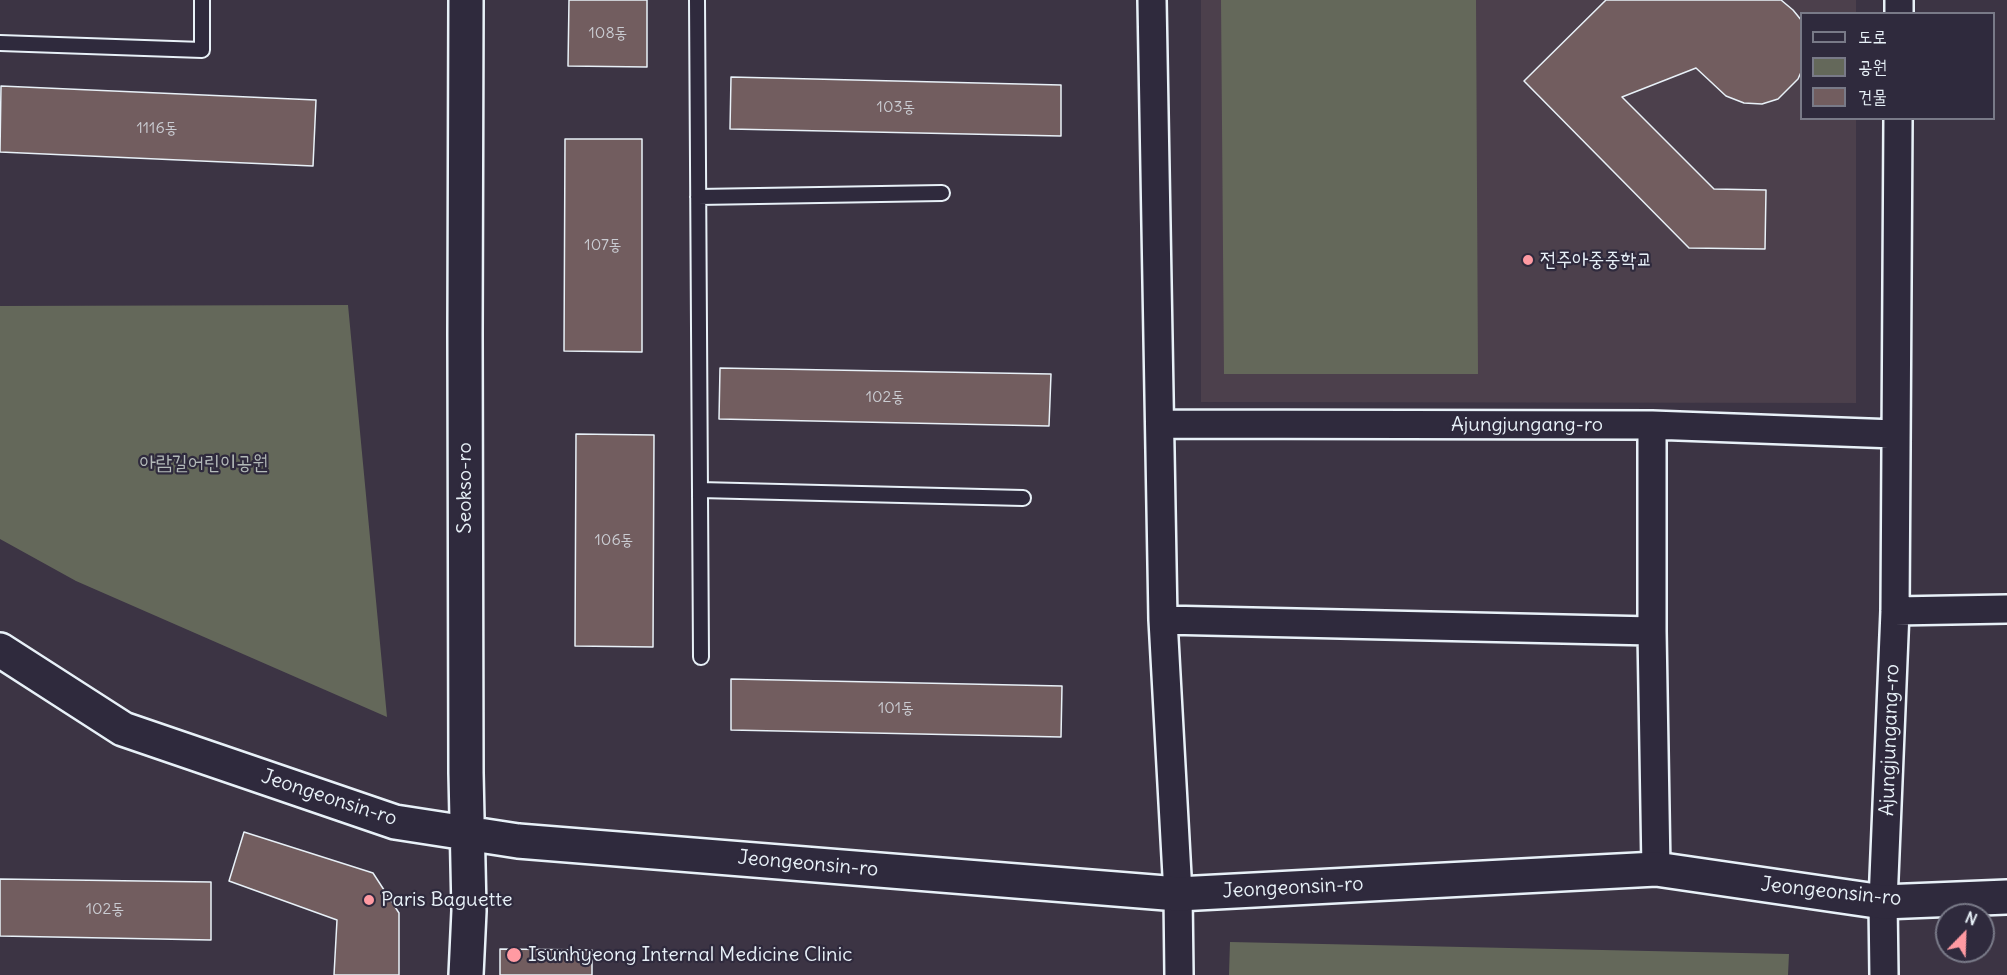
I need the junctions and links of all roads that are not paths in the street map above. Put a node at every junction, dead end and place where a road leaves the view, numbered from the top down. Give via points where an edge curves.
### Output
1 (202, 0) edge
2 (466, 0) edge
3 (697, 0) edge
4 (1152, 0) edge
5 (0, 43) edge
6 (1898, 120) edge
7 (942, 193) dead end
8 (698, 197) junction
9 (1160, 424) junction
10 (1652, 425) junction
11 (1895, 434) junction
12 (700, 490) junction
13 (1023, 498) dead end
14 (2007, 609) edge
15 (1895, 611) junction
16 (1163, 621) junction
17 (1652, 631) junction
18 (0, 650) edge
19 (701, 657) dead end
20 (467, 834) junction
21 (1656, 869) junction
22 (1179, 894) junction
23 (2007, 897) edge
24 (1883, 902) junction
25 (466, 975) edge
26 (1179, 975) edge
27 (1884, 975) edge

1 - 5 lane via 201,50
2 - 20 street, Seokso-ro
3 - 8 lane
4 - 9 street
6 - 11 street, Ajungjungang-ro
7 - 8 lane
8 - 12 lane
9 - 10 street, Ajungjungang-ro
9 - 16 street
10 - 11 street, Ajungjungang-ro
10 - 17 street
11 - 15 street, Ajungjungang-ro
12 - 13 lane
12 - 19 lane
14 - 15 street
15 - 24 street, Ajungjungang-ro
16 - 17 street
16 - 22 street
17 - 21 street
18 - 20 street, Jeongeonsin-ro via 123,729 395,822
20 - 22 street, Jeongeonsin-ro
20 - 25 street, Seokso-ro
21 - 22 street, Jeongeonsin-ro
21 - 24 street, Jeongeonsin-ro
22 - 26 street
23 - 24 street, Jeongeonsin-ro
24 - 27 street, Ajungjungang-ro

